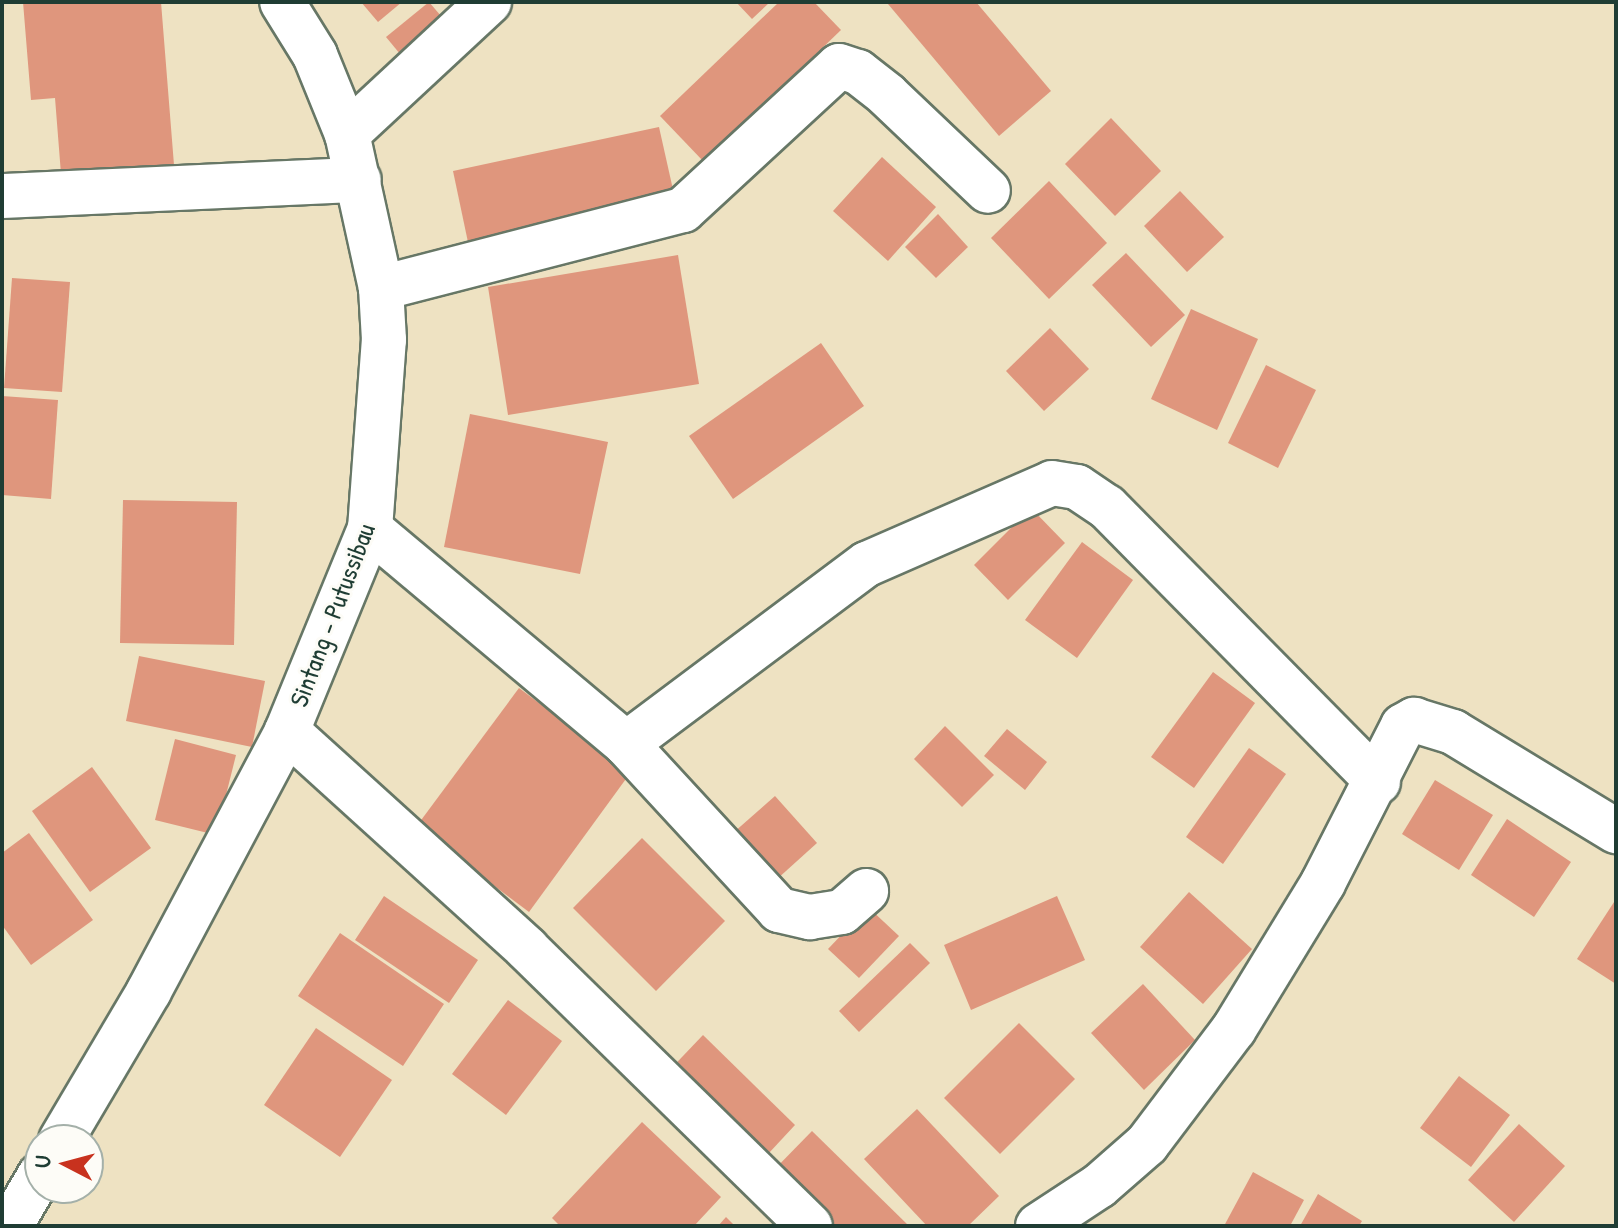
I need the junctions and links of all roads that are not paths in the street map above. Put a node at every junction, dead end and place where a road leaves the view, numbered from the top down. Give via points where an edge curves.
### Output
1 (282, 2) edge
2 (489, 2) edge
3 (347, 134) junction
4 (359, 180) junction
5 (988, 191) dead end
6 (2, 196) edge
7 (381, 288) junction
8 (370, 529) junction
9 (287, 731) junction
10 (626, 744) junction
11 (1378, 782) junction
12 (1616, 831) edge
13 (866, 891) dead end
14 (70, 1124) edge
15 (24, 1202) edge
16 (10, 1226) edge
17 (810, 1226) edge
18 (1038, 1226) edge

1 - 3 main road, Sintang - Putussibau via 315,55
2 - 3 main road
3 - 4 main road, Sintang - Putussibau
4 - 6 main road
4 - 7 main road, Sintang - Putussibau
5 - 7 main road via 887,95 858,72 839,66 683,210
7 - 8 main road, Sintang - Putussibau via 384,340
8 - 9 main road, Sintang - Putussibau
8 - 10 main road
9 - 14 main road, Sintang - Putussibau via 149,991
9 - 17 main road via 527,949
10 - 11 main road via 867,564 1052,483 1077,487 1107,507
10 - 13 main road via 779,910 810,917 842,912
11 - 12 main road via 1403,726 1414,720 1428,722
11 - 18 main road via 1234,1029 1174,1111 1099,1186
15 - 16 main road

